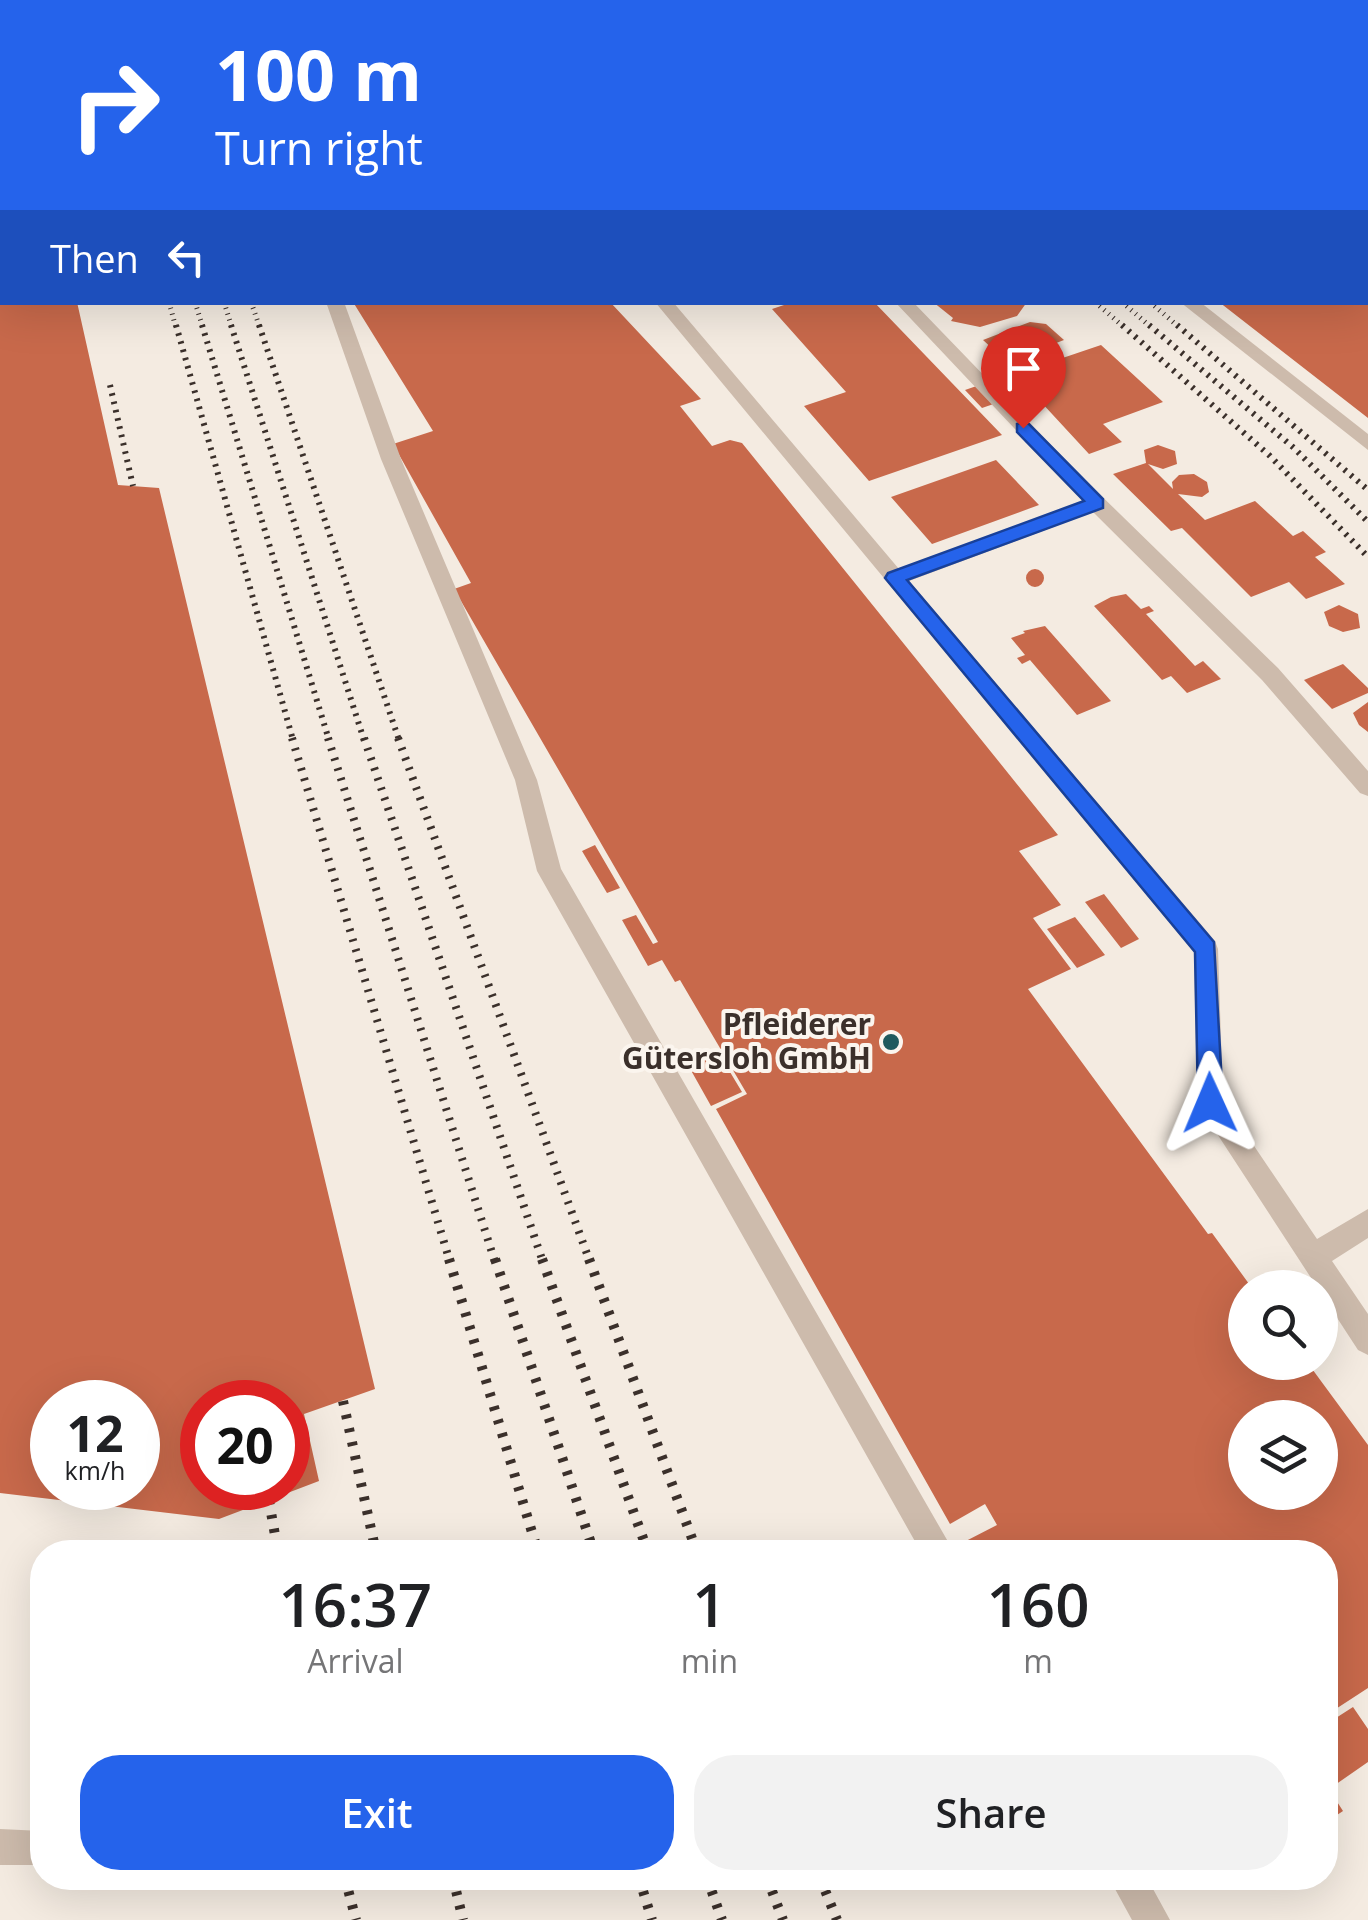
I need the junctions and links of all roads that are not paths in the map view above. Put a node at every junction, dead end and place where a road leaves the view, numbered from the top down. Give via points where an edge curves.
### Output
1 (336, 305) edge
2 (666, 305) edge
3 (905, 305) edge
4 (1192, 305) edge
5 (1368, 444) edge
6 (1097, 503) junction
7 (895, 578) junction
8 (1368, 787) edge
9 (1368, 1222) edge
10 (1313, 1257) junction
11 (1368, 1340) edge
12 (931, 1540) edge
13 (0, 1846) edge
14 (30, 1847) edge
15 (1134, 1890) edge
16 (1152, 1920) edge

1 - 12 lane via 391,460 526,780 549,871
2 - 7 lane
3 - 6 lane
4 - 5 lane
6 - 7 lane
6 - 8 lane via 1270,674
7 - 10 lane via 1206,949 1210,1103
9 - 10 lane
10 - 11 lane
13 - 14 lane
15 - 16 lane

